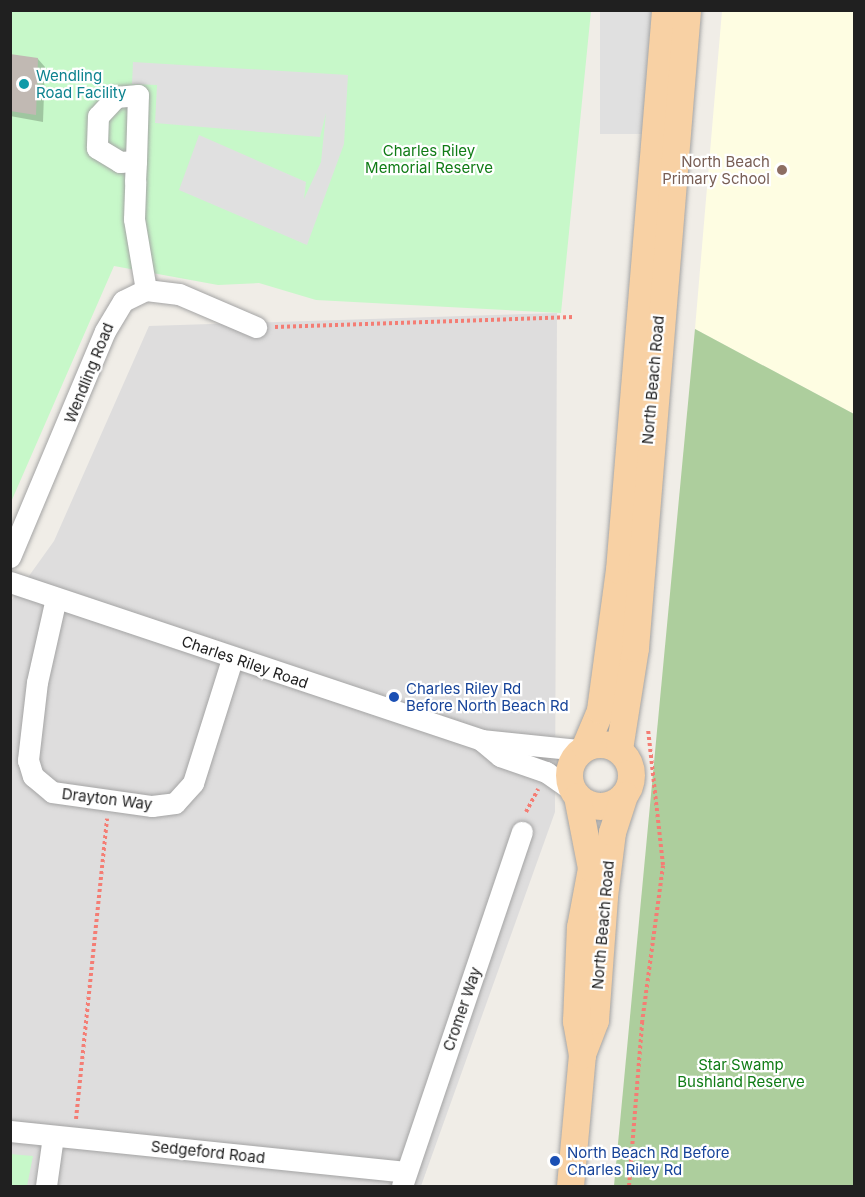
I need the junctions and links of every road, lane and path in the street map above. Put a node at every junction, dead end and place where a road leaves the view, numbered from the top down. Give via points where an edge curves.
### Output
1 (665, 10) edge
2 (687, 10) edge
3 (136, 161) dead end
4 (146, 290) junction
5 (573, 317) dead end
6 (256, 327) joint
7 (10, 557) edge
8 (10, 582) edge
9 (56, 598) junction
10 (232, 658) junction
11 (646, 716) dead end
12 (481, 740) junction
13 (582, 748) junction
14 (619, 749) junction
15 (575, 793) junction
16 (624, 795) junction
17 (108, 801) junction
18 (522, 832) dead end
19 (582, 1055) junction
20 (10, 1131) edge
21 (64, 1137) junction
22 (404, 1179) edge
23 (46, 1186) edge
24 (570, 1186) edge
25 (629, 1186) edge

1 - 13 main road, North Beach Road via 619,570 600,710
2 - 14 main road, North Beach Road via 635,648
3 - 4 street via 136,241
4 - 6 street via 179,294
4 - 7 street, Wendling Road via 123,301 105,332
5 - 6 path
8 - 9 street, Charles Riley Road
9 - 10 street, Charles Riley Road
9 - 17 street, Drayton Way via 37,682 28,760 33,776 52,792
10 - 12 street, Charles Riley Road
10 - 17 street, Drayton Way via 185,794 176,803 152,806
11 - 25 path via 663,865 642,1023
12 - 13 street, Charles Riley Road
12 - 15 street, Charles Riley Road via 500,756 546,772
13 - 14 main road via 603,743
13 - 15 main road, North Beach Road via 569,769
14 - 16 main road, North Beach Road via 632,776
15 - 16 main road via 606,806
15 - 19 main road, North Beach Road via 591,868 580,927 576,1021
16 - 19 main road, North Beach Road via 607,875 595,1020
17 - 21 path
18 - 22 street, Cromer Way
19 - 24 main road, North Beach Road
20 - 21 street, Sedgeford Road
21 - 22 street, Sedgeford Road
21 - 23 street

